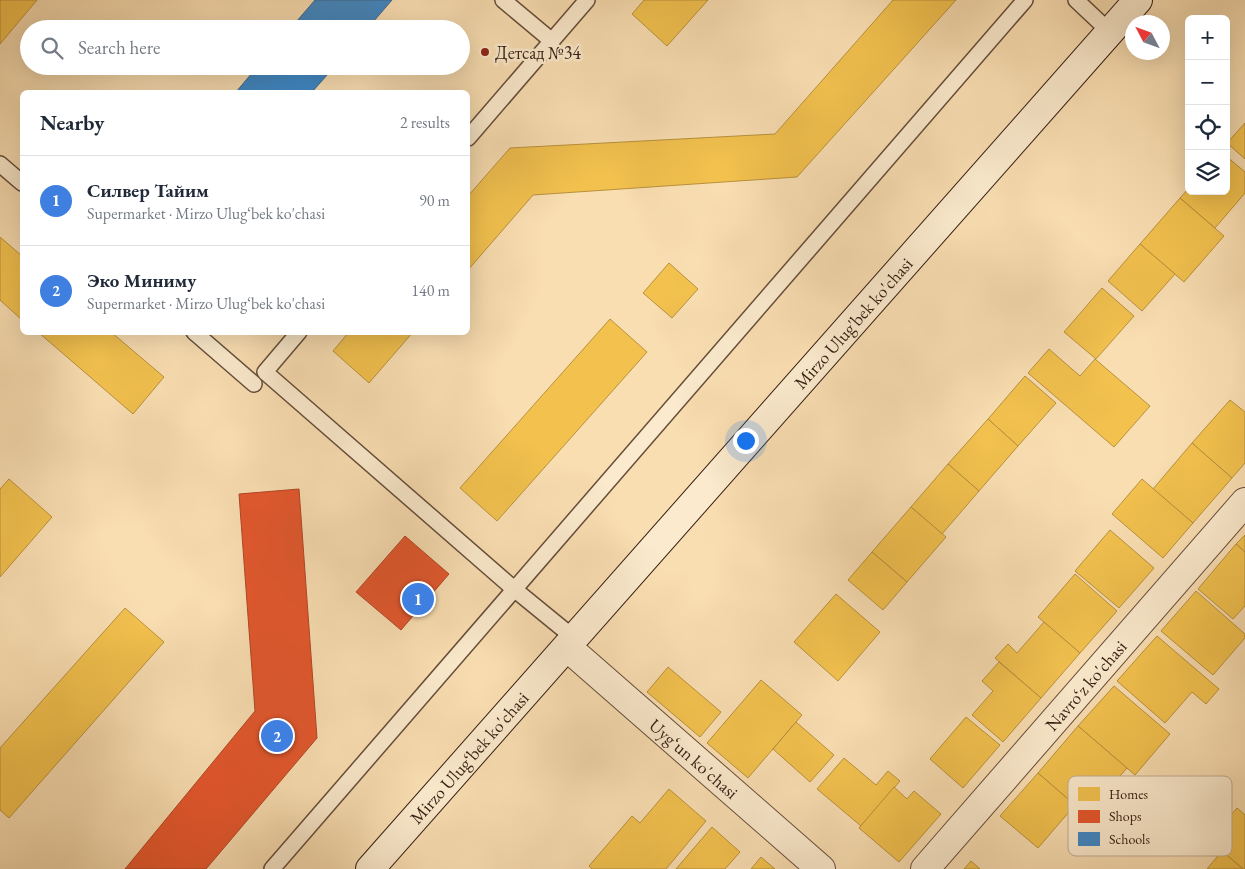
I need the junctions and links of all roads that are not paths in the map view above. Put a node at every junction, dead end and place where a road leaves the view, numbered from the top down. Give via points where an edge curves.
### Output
1 (503, 0) edge
2 (587, 0) edge
3 (1025, 0) edge
4 (1076, 0) edge
5 (1138, 0) edge
6 (1110, 32) junction
7 (552, 41) junction
8 (470, 136) edge
9 (0, 164) edge
10 (20, 182) edge
11 (197, 335) edge
12 (296, 335) edge
13 (254, 384) dead end
14 (1245, 502) edge
15 (514, 589) junction
16 (570, 642) junction
17 (272, 869) edge
18 (370, 869) edge
19 (821, 869) edge
20 (925, 869) edge

1 - 7 lane
2 - 7 lane
3 - 15 lane
4 - 6 lane
5 - 6 main road, Mirzo Ulug'bek ko'chasi
6 - 16 main road, Mirzo Ulug'bek ko'chasi
7 - 8 lane
9 - 10 lane
11 - 13 lane
12 - 15 lane via 265,372
14 - 20 main road, Navro‘z ko'chasi
15 - 16 lane
15 - 17 lane
16 - 18 main road, Mirzo Ulug‘bek ko'chasi
16 - 19 main road, Uyg‘un ko'chasi

